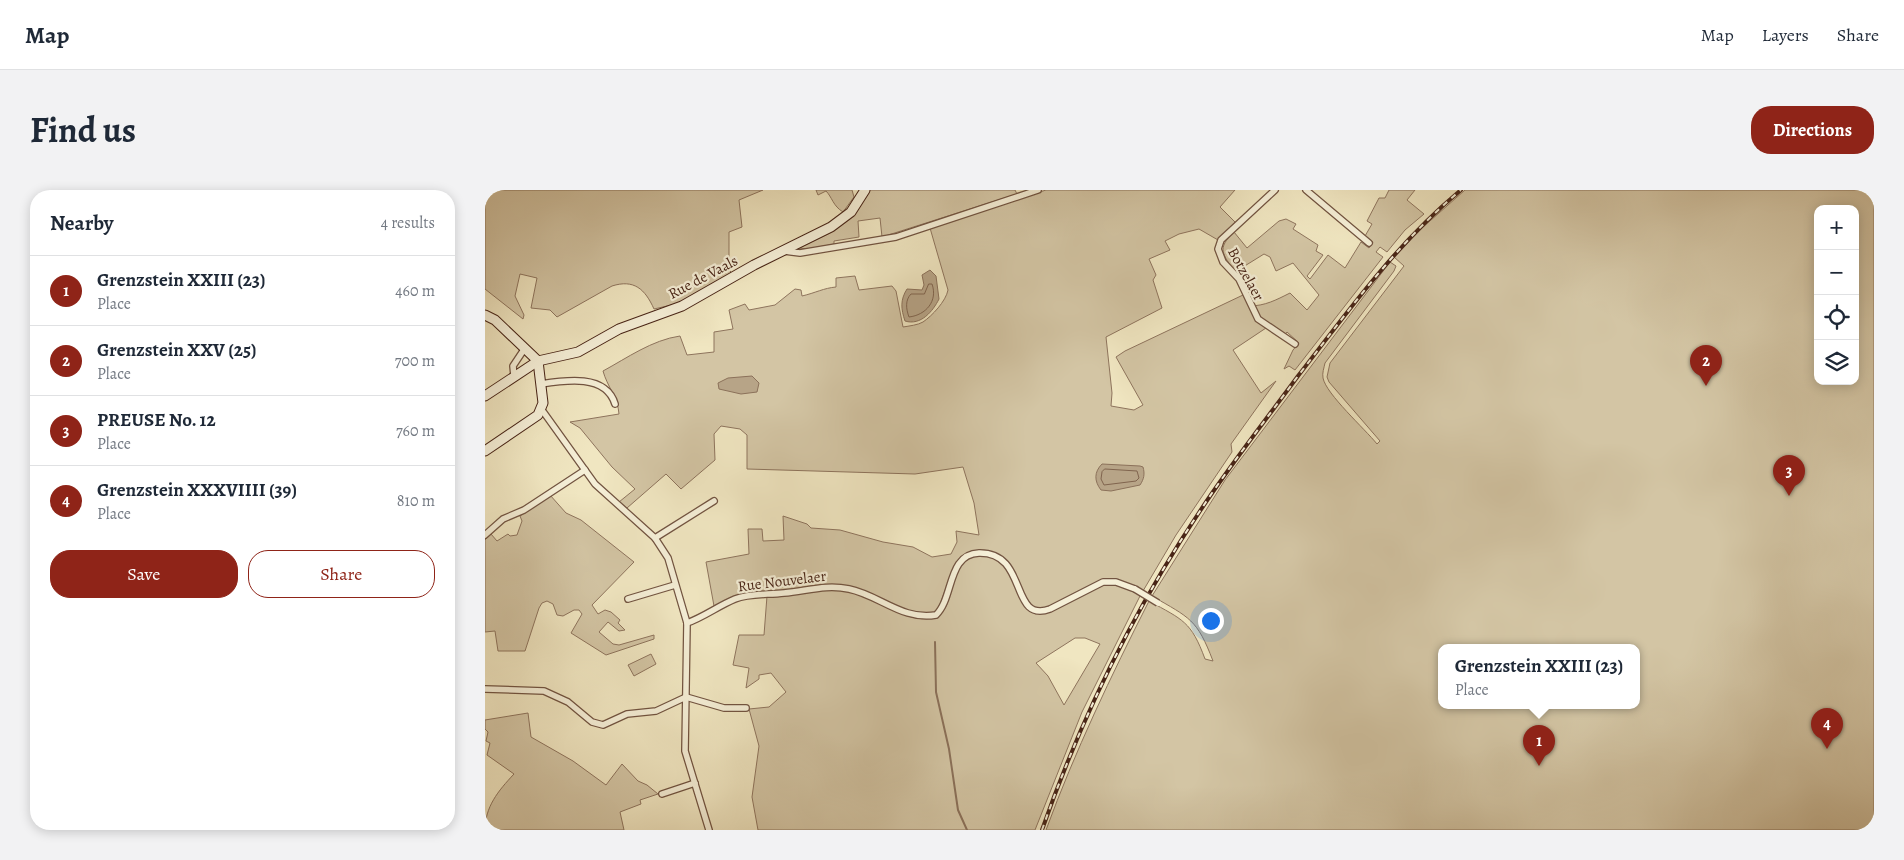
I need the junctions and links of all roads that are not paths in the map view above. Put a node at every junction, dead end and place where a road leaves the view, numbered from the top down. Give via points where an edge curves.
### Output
1 (865, 190) edge
2 (1038, 190) edge
3 (1275, 190) edge
4 (1306, 190) edge
5 (1369, 243) dead end
6 (782, 251) junction
7 (485, 315) edge
8 (1295, 344) dead end
9 (525, 348) junction
10 (538, 362) junction
11 (514, 376) junction
12 (541, 384) junction
13 (485, 396) edge
14 (615, 404) dead end
15 (542, 410) junction
16 (485, 451) edge
17 (585, 470) junction
18 (714, 501) dead end
19 (485, 535) edge
20 (655, 538) junction
21 (675, 585) junction
22 (628, 599) dead end
23 (1158, 603) dead end
24 (687, 623) junction
25 (485, 689) edge
26 (686, 697) junction
27 (746, 708) dead end
28 (695, 783) junction
29 (662, 794) dead end
30 (709, 830) edge

1 - 6 main road, Rue de Vaals via 858,204 840,222
2 - 6 street via 896,237 800,253
3 - 8 street, Botzelaer via 1221,240 1218,252 1239,279 1258,319
4 - 5 street
6 - 10 main road, Rue de Vaals via 682,306 619,329 578,352
7 - 9 main road via 495,320
9 - 10 main road
9 - 11 street via 513,366
10 - 11 main road, Rue de Vaals
10 - 12 main road
11 - 13 main road, Rue de Vaals
12 - 14 street via 565,380 597,384 610,392
12 - 15 main road
15 - 16 main road
15 - 17 street
17 - 19 street via 524,510 503,519
17 - 20 street via 606,495
18 - 20 street
20 - 21 street via 668,558
21 - 22 street
21 - 24 street
23 - 24 street, Rue Nouvelaer, bridge via 1135,589 1116,582 1103,582 1043,612 1033,611 1026,605 1003,559 990,553 976,553 967,556 957,567 947,599 936,615 925,616 894,609 850,589 817,587 737,598
24 - 26 street
25 - 26 street via 543,691 568,702 592,722 603,725 627,714 656,711
26 - 27 street via 724,708
26 - 28 street via 685,751
28 - 29 street
28 - 30 street

